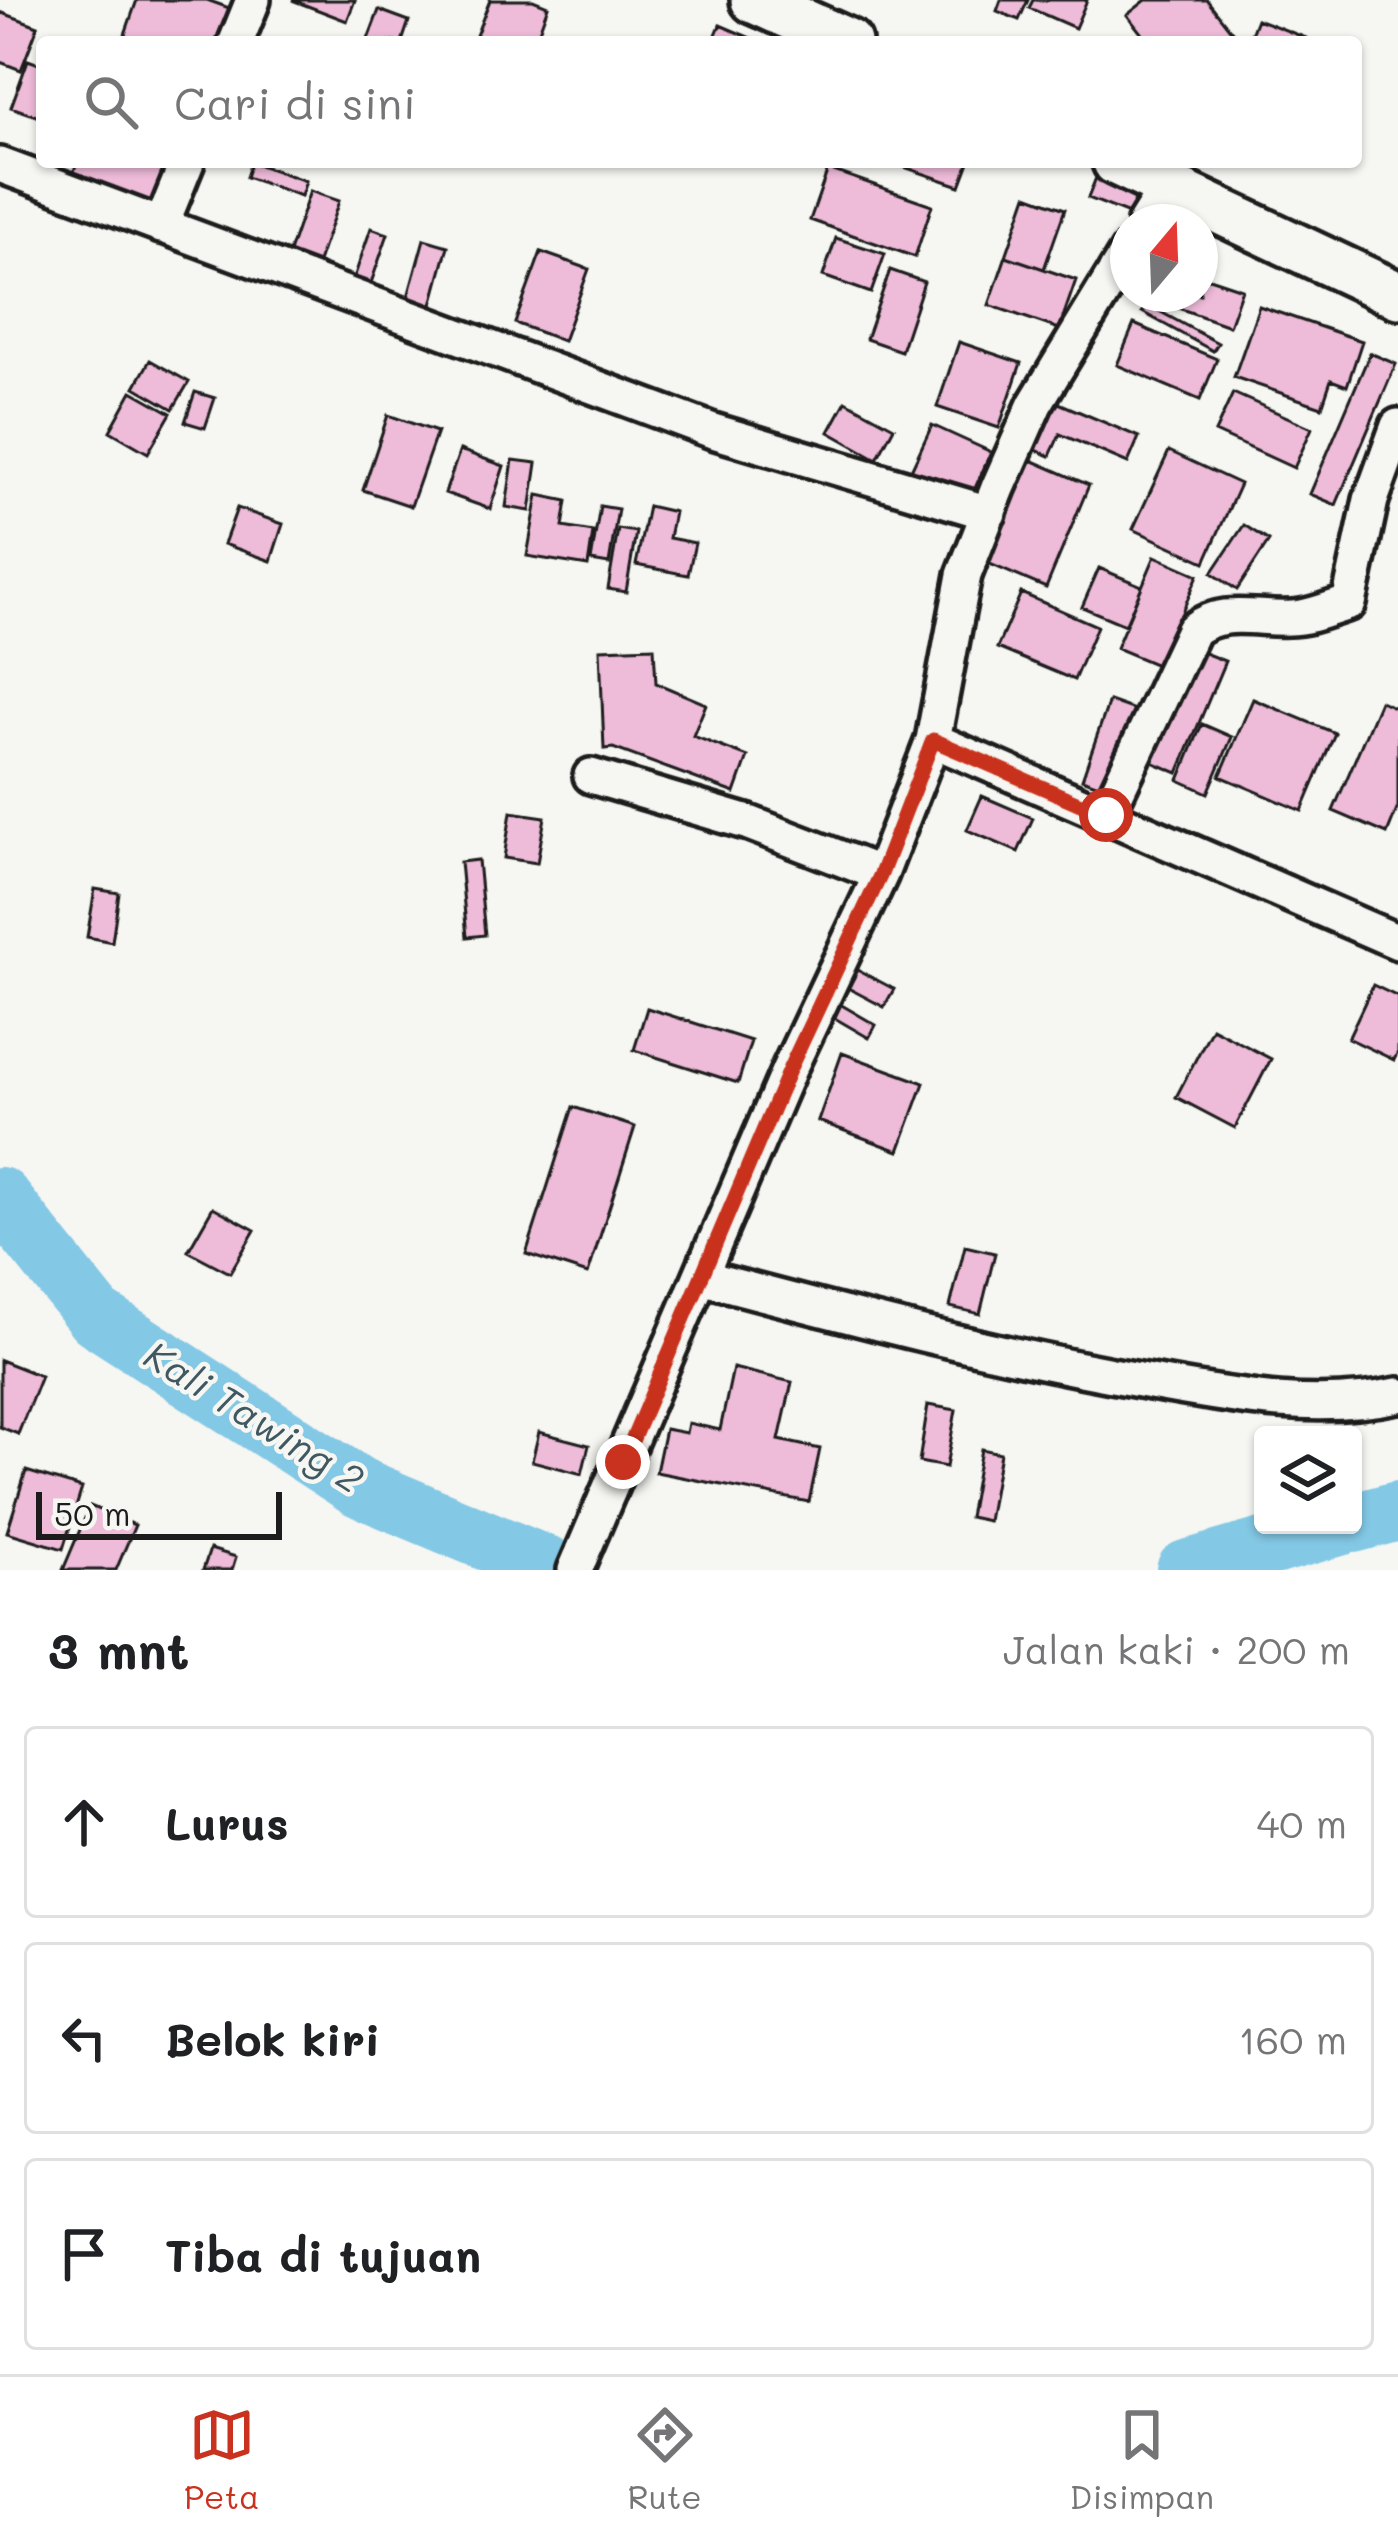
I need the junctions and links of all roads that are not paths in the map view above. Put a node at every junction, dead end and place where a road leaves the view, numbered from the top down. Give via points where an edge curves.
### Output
1 (253, 0) edge
2 (754, 0) edge
3 (238, 36) edge
4 (835, 36) edge
5 (0, 165) edge
6 (185, 168) edge
7 (1122, 168) edge
8 (1156, 204) edge
9 (161, 226) junction
10 (1218, 227) edge
11 (1110, 280) edge
12 (1398, 295) edge
13 (1398, 427) edge
14 (988, 513) junction
15 (933, 740) junction
16 (591, 776) dead end
17 (1106, 815) junction
18 (881, 874) junction
19 (1398, 942) edge
20 (701, 1277) junction
21 (1398, 1395) edge
22 (575, 1570) edge

1 - 3 street
2 - 4 street
5 - 9 street
6 - 9 street
7 - 8 street
9 - 14 street via 713,431
10 - 12 street
11 - 14 street via 1035,404
13 - 17 street via 1371,500 1349,603 1303,617 1225,616 1193,630
14 - 15 street via 964,574
15 - 17 street
15 - 18 street
16 - 18 street via 749,823
17 - 19 street
18 - 20 street
20 - 21 street via 1065,1366 1274,1404
20 - 22 street

